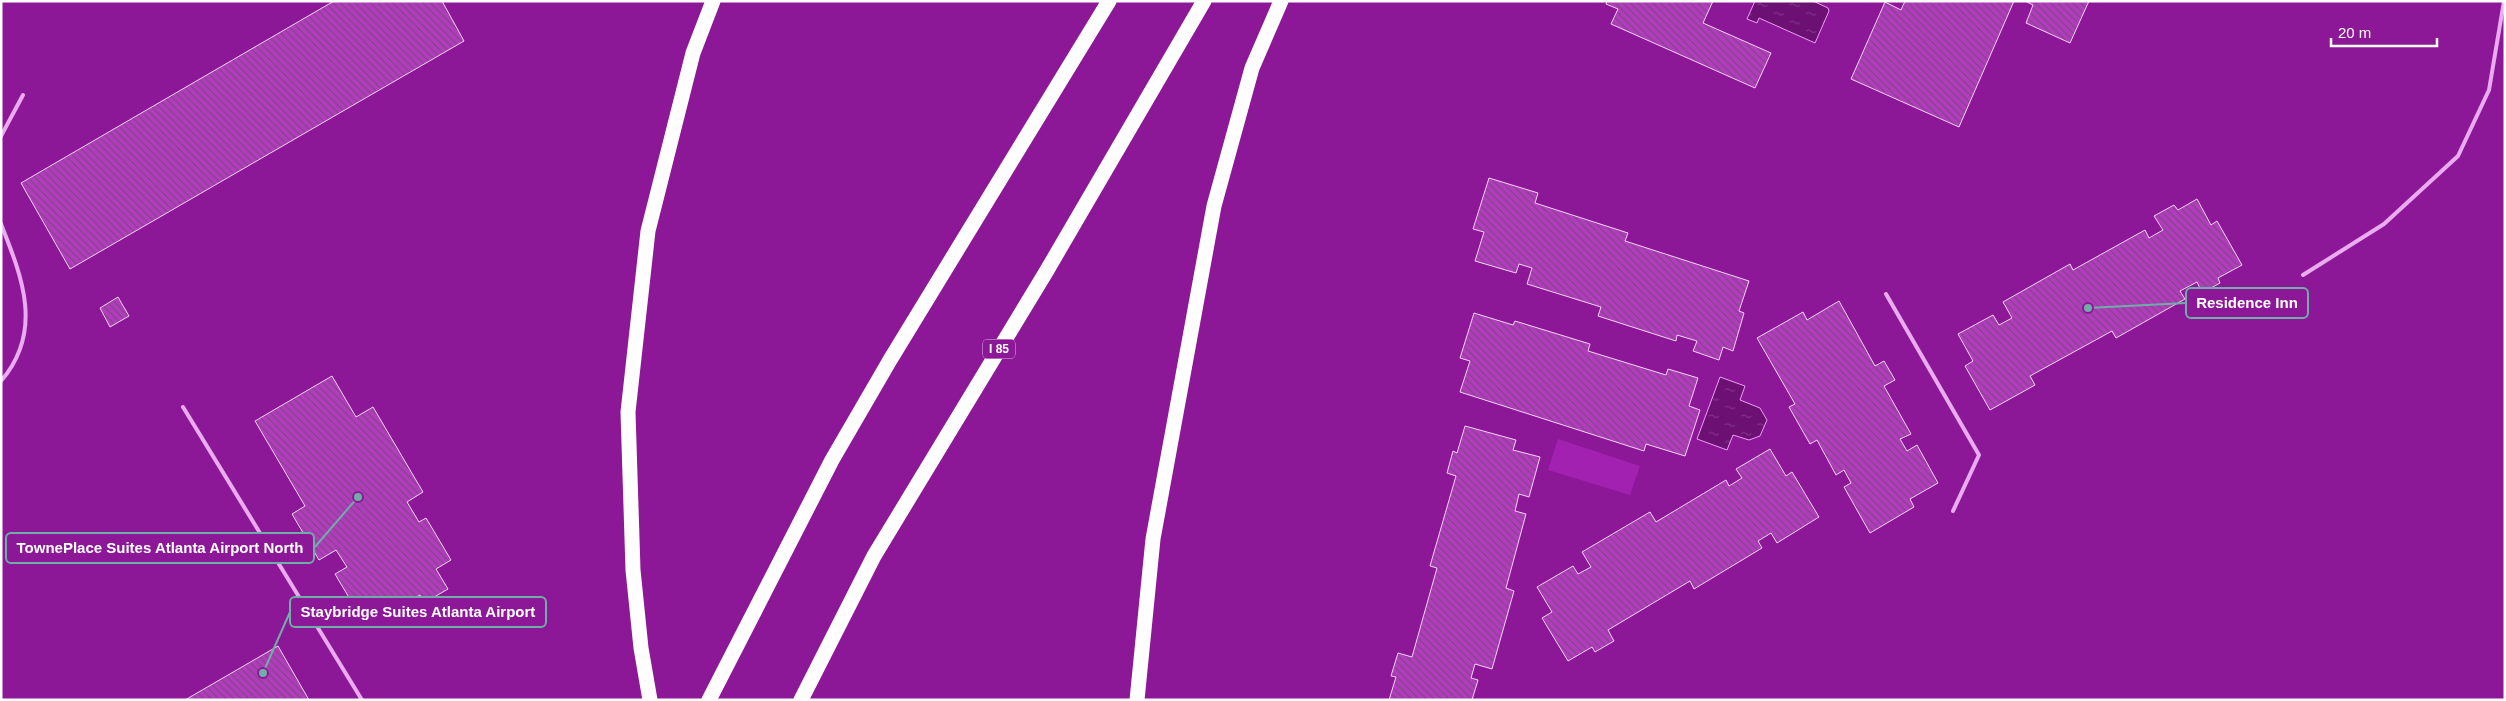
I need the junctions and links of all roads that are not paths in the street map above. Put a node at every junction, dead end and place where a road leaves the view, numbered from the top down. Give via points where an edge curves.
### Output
1 (713, 1) edge
2 (1109, 1) edge
3 (1204, 1) edge
4 (1281, 1) edge
5 (2504, 1) edge
6 (23, 95) dead end
7 (1, 136) edge
8 (1, 224) edge
9 (2303, 275) dead end
10 (1886, 294) dead end
11 (1, 381) edge
12 (183, 407) dead end
13 (1953, 511) dead end
14 (362, 700) edge
15 (650, 700) edge
16 (709, 700) edge
17 (801, 700) edge
18 (1137, 700) edge

1 - 15 highway via 693,53 648,231 628,412 633,570
2 - 16 highway via 851,427
3 - 17 highway, I 85 via 1046,272 874,556
4 - 18 highway via 1252,68 1214,206 1153,539
5 - 9 lane via 2489,90 2458,156 2384,224
6 - 7 lane
8 - 11 lane via 22,276 26,324 21,349
10 - 13 lane via 1979,455
12 - 14 lane

